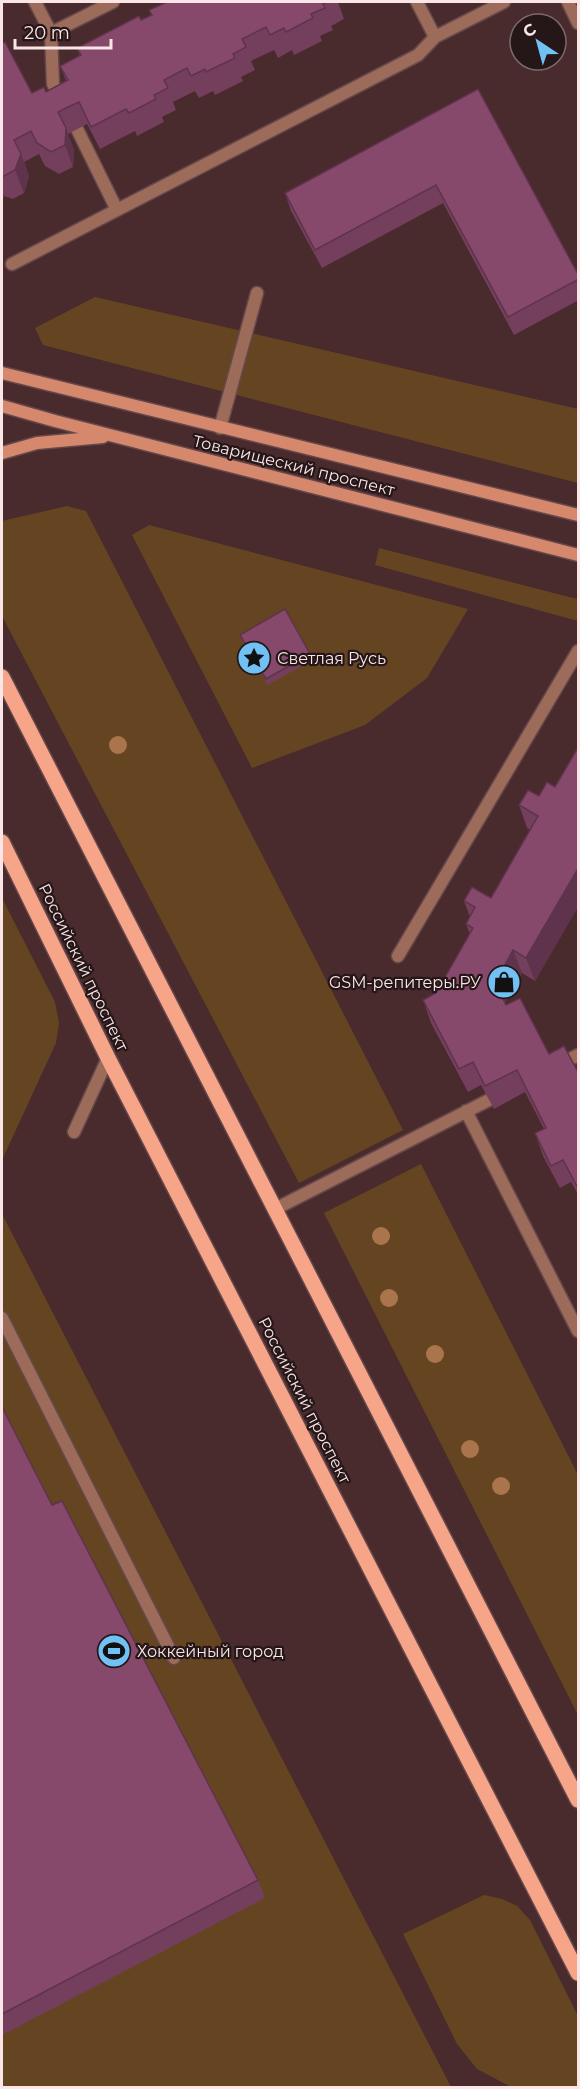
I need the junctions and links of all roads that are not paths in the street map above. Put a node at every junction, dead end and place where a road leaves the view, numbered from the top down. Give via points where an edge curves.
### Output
1 (35, 2) edge
2 (113, 2) edge
3 (417, 2) edge
4 (504, 2) edge
5 (568, 2) edge
6 (577, 18) edge
7 (51, 33) junction
8 (435, 37) junction
9 (66, 108) edge
10 (76, 129) edge
11 (117, 210) junction
12 (12, 264) dead end
13 (257, 293) dead end
14 (2, 373) edge
15 (2, 406) edge
16 (220, 428) junction
17 (114, 436) junction
18 (2, 453) edge
19 (579, 515) edge
20 (579, 555) edge
21 (579, 651) edge
22 (2, 677) edge
23 (2, 842) edge
24 (398, 956) dead end
25 (579, 1054) edge
26 (108, 1058) junction
27 (552, 1067) edge
28 (489, 1100) edge
29 (466, 1111) junction
30 (74, 1132) dead end
31 (275, 1209) junction
32 (2, 1318) edge
33 (579, 1331) edge
34 (174, 1658) dead end
35 (579, 1800) edge
36 (579, 1973) edge

1 - 7 street
2 - 7 street
3 - 8 street
4 - 8 street
5 - 6 street
7 - 9 street via 53,84
8 - 11 street via 418,55
10 - 11 street
11 - 12 street
13 - 16 street
14 - 16 street, Товарищеский проспект
15 - 17 street, Товарищеский проспект
16 - 19 street, Товарищеский проспект
17 - 18 street via 37,443
17 - 20 street, Товарищеский проспект
21 - 24 street
22 - 31 main road
23 - 26 main road, Российский проспект
25 - 27 street
26 - 30 street
26 - 36 main road, Российский проспект
28 - 29 street
29 - 31 street
29 - 33 street
31 - 35 main road
32 - 34 street

